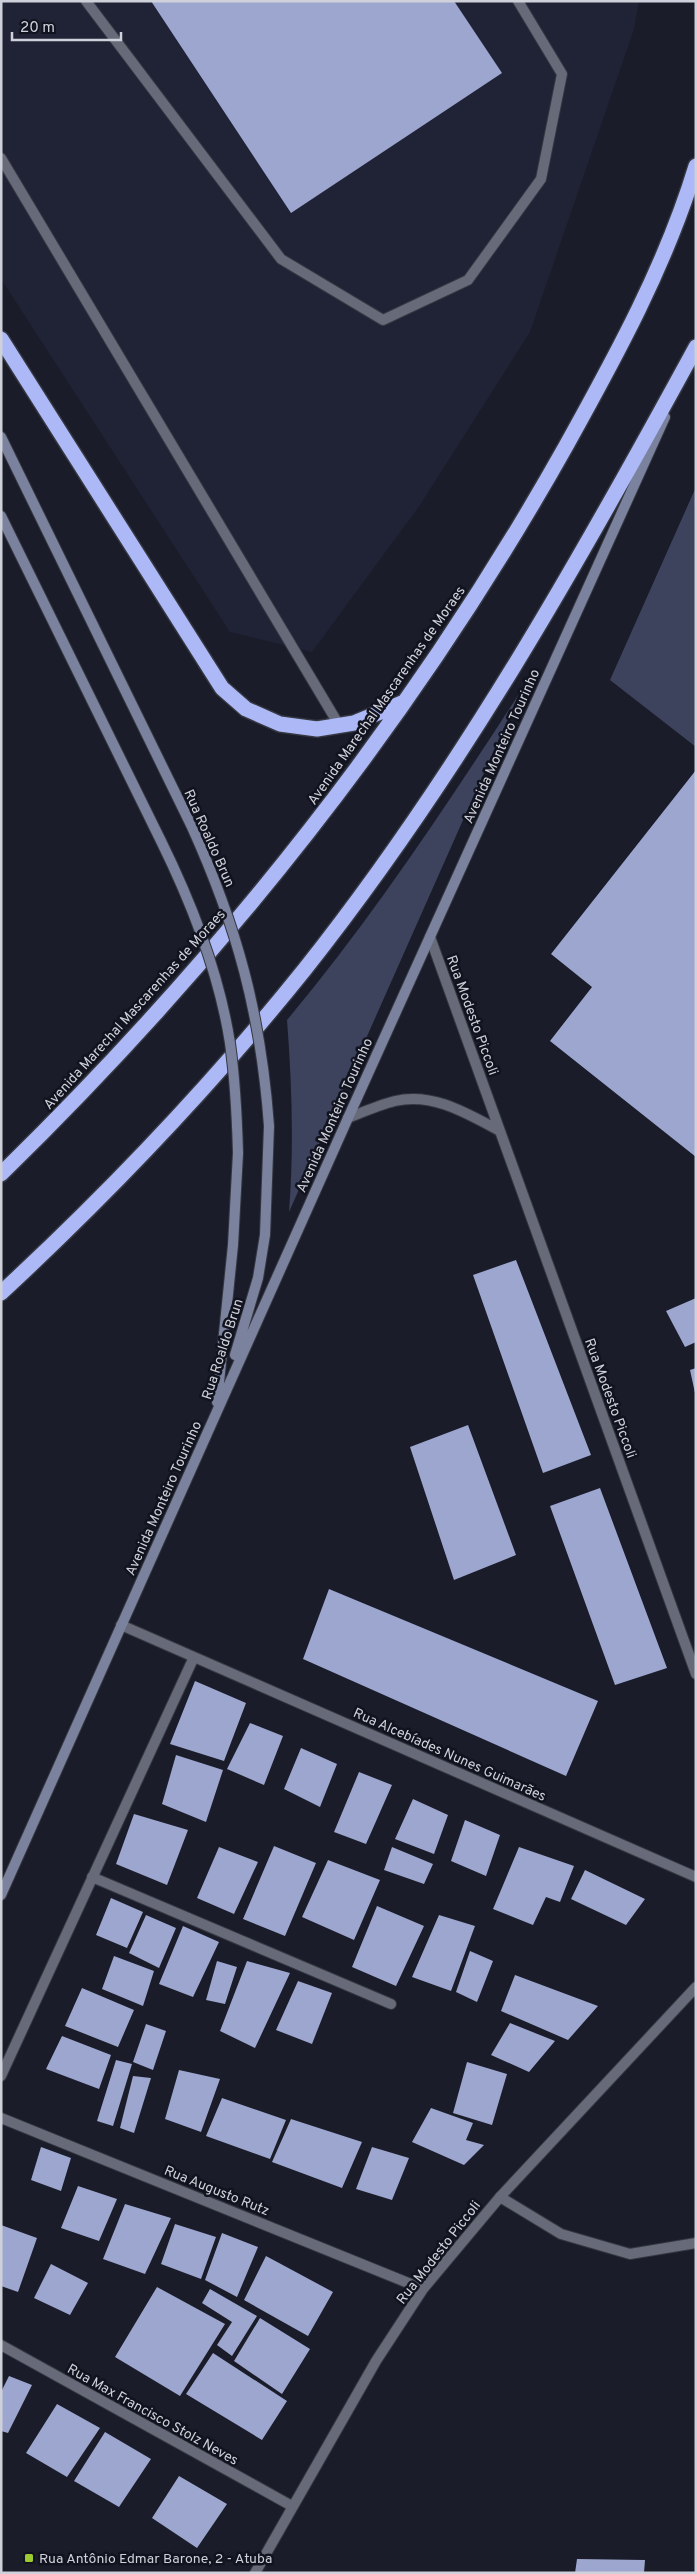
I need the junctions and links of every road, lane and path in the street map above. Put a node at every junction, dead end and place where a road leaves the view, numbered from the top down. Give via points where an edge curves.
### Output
1 (86, 1) edge
2 (518, 1) edge
3 (1, 158) edge
4 (696, 166) edge
5 (1, 339) edge
6 (696, 347) edge
7 (1, 437) edge
8 (1, 516) edge
9 (403, 703) junction
10 (339, 725) junction
11 (430, 937) junction
12 (348, 1118) junction
13 (500, 1131) junction
14 (1, 1174) edge
15 (1, 1293) edge
16 (217, 1411) junction
17 (121, 1625) junction
18 (194, 1656) junction
19 (695, 1671) edge
20 (696, 1876) edge
21 (92, 1877) junction
22 (1, 1895) edge
23 (696, 1987) edge
24 (391, 2004) dead end
25 (1, 2076) edge
26 (1, 2118) edge
27 (500, 2197) junction
28 (696, 2242) edge
29 (423, 2289) junction
30 (1, 2345) edge
31 (292, 2506) junction
32 (254, 2573) edge

1 - 2 street via 281,259 383,320 468,280 541,179 562,74
3 - 10 street
4 - 9 highway, Avenida Marechal Mascarenhas de Moraes via 657,274 589,404 530,507
5 - 10 highway via 222,688 246,709 280,724 317,729
6 - 11 main road, Avenida Monteiro Tourinho
6 - 15 highway via 602,521 516,665 371,880 305,968 202,1092 117,1182
7 - 16 main road, Rua Roaldo Brun, bridge via 191,825 225,905 245,968 260,1038 269,1126 265,1235 247,1319
8 - 16 main road, Rua Roaldo Brun, bridge via 190,904 222,1007 233,1070 238,1153 234,1236
9 - 10 highway via 354,723
9 - 14 highway, Avenida Marechal Mascarenhas de Moraes via 319,819 253,902 173,995
11 - 12 main road, Avenida Monteiro Tourinho
11 - 13 street, Rua Modesto Piccoli
12 - 13 street via 396,1101 425,1100 460,1109
12 - 16 main road, Avenida Monteiro Tourinho
13 - 19 street, Rua Modesto Piccoli
16 - 17 main road, Avenida Monteiro Tourinho
17 - 18 street, Rua Alcebíades Nunes Guimarães
17 - 22 main road, Avenida Monteiro Tourinho
18 - 20 street, Rua Alcebíades Nunes Guimarães
18 - 21 street
21 - 24 street
21 - 25 street
23 - 27 street, Rua Modesto Piccoli
26 - 29 street, Rua Augusto Rutz
27 - 28 street via 560,2234 630,2254
27 - 29 street, Rua Modesto Piccoli
29 - 31 street, Rua Modesto Piccoli via 376,2361
30 - 31 street, Rua Max Francisco Stolz Neves
31 - 32 street, Rua Modesto Piccoli

